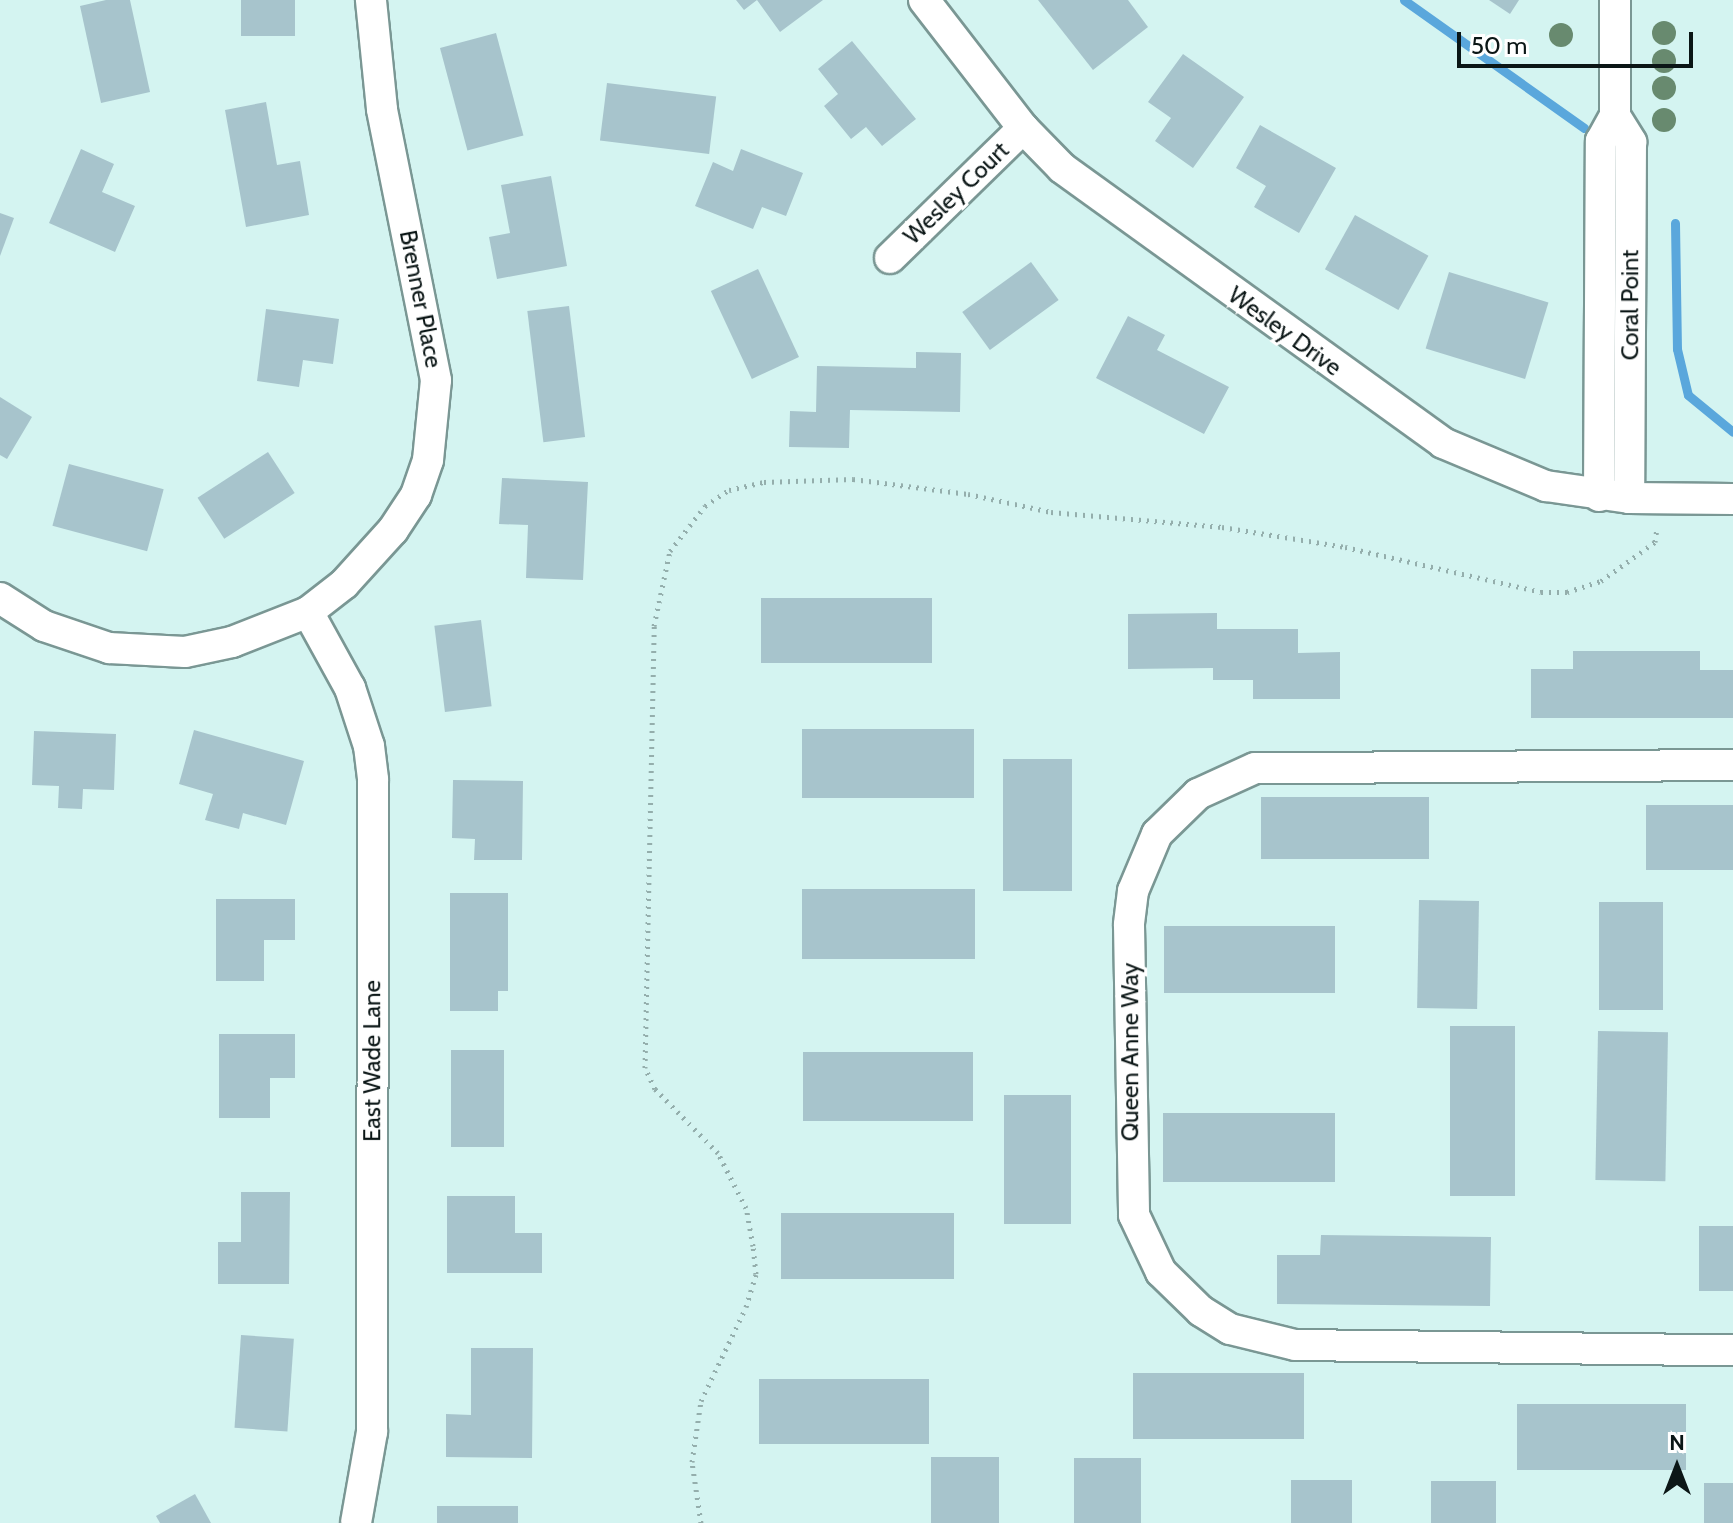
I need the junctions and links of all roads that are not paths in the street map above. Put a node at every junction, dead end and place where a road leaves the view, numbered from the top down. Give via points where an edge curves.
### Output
1 (371, 0) edge
2 (924, 0) edge
3 (1615, 0) edge
4 (1023, 128) junction
5 (890, 258) dead end
6 (1614, 497) junction
7 (1733, 499) edge
8 (0, 598) edge
9 (308, 612) junction
10 (1733, 765) edge
11 (1733, 1350) edge
12 (356, 1523) edge

1 - 9 street, Brenner Place via 382,109 430,330 434,421 428,460 408,507 344,584
2 - 4 street, Wesley Drive
3 - 6 street, Coral Point via 1615,116 1601,141
4 - 5 street, Wesley Court
4 - 6 street, Wesley Drive via 1102,200 1443,443 1494,469
6 - 7 street, Wesley Drive
8 - 9 street, Brenner Place via 74,639 150,652 232,642
9 - 12 street, East Wade Lane via 350,688 369,746 373,780 372,1432
10 - 11 street, Queen Anne Way via 1255,768 1198,794 1157,834 1133,891 1129,925 1134,1215 1161,1272 1201,1311 1230,1329 1295,1345

